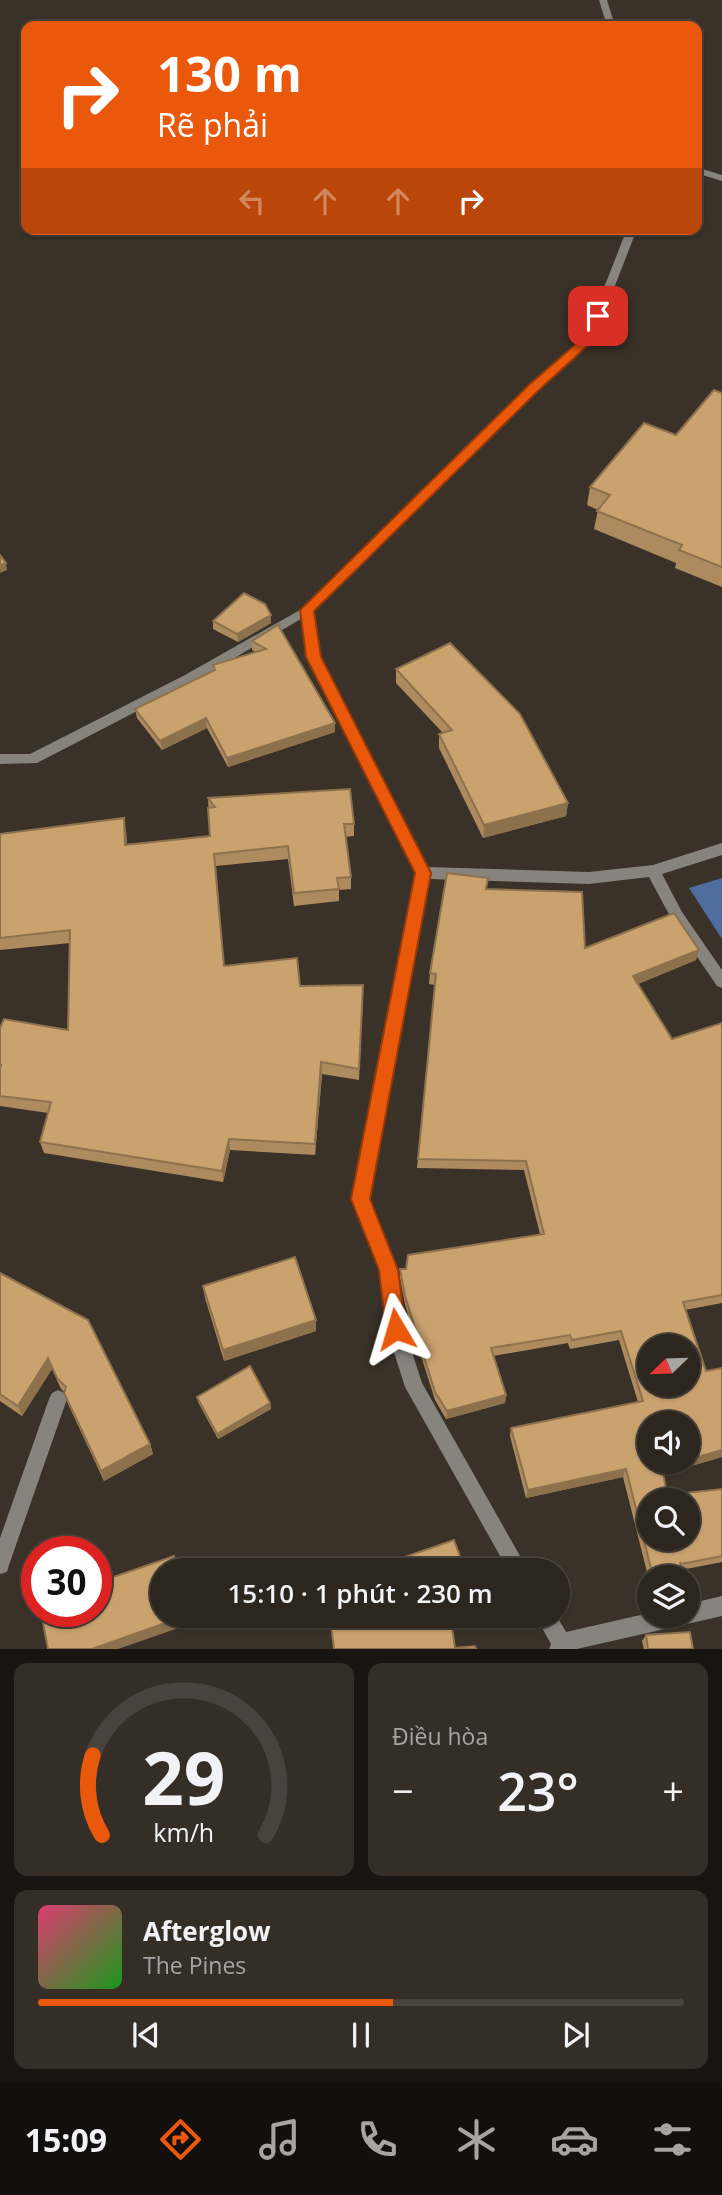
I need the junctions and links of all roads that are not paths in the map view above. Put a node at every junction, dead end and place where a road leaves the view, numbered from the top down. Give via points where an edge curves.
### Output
1 (603, 0) edge
2 (609, 21) edge
3 (702, 172) edge
4 (722, 178) edge
5 (630, 235) edge
6 (307, 610) junction
7 (0, 759) edge
8 (722, 849) edge
9 (653, 871) junction
10 (423, 873) junction
11 (722, 982) edge
12 (58, 1399) edge
13 (512, 1558) edge
14 (0, 1565) edge
15 (722, 1606) edge
16 (700, 1611) edge
17 (637, 1626) edge
18 (551, 1628) edge
19 (560, 1646) edge

1 - 2 street
3 - 4 street
5 - 6 street via 590,337
6 - 7 street via 178,684 32,759
6 - 10 street via 314,657
8 - 9 street
9 - 10 street via 589,878
9 - 11 street
10 - 13 street via 361,1199 388,1270 396,1329 414,1387
12 - 14 street
15 - 16 street
17 - 19 street
18 - 19 street

